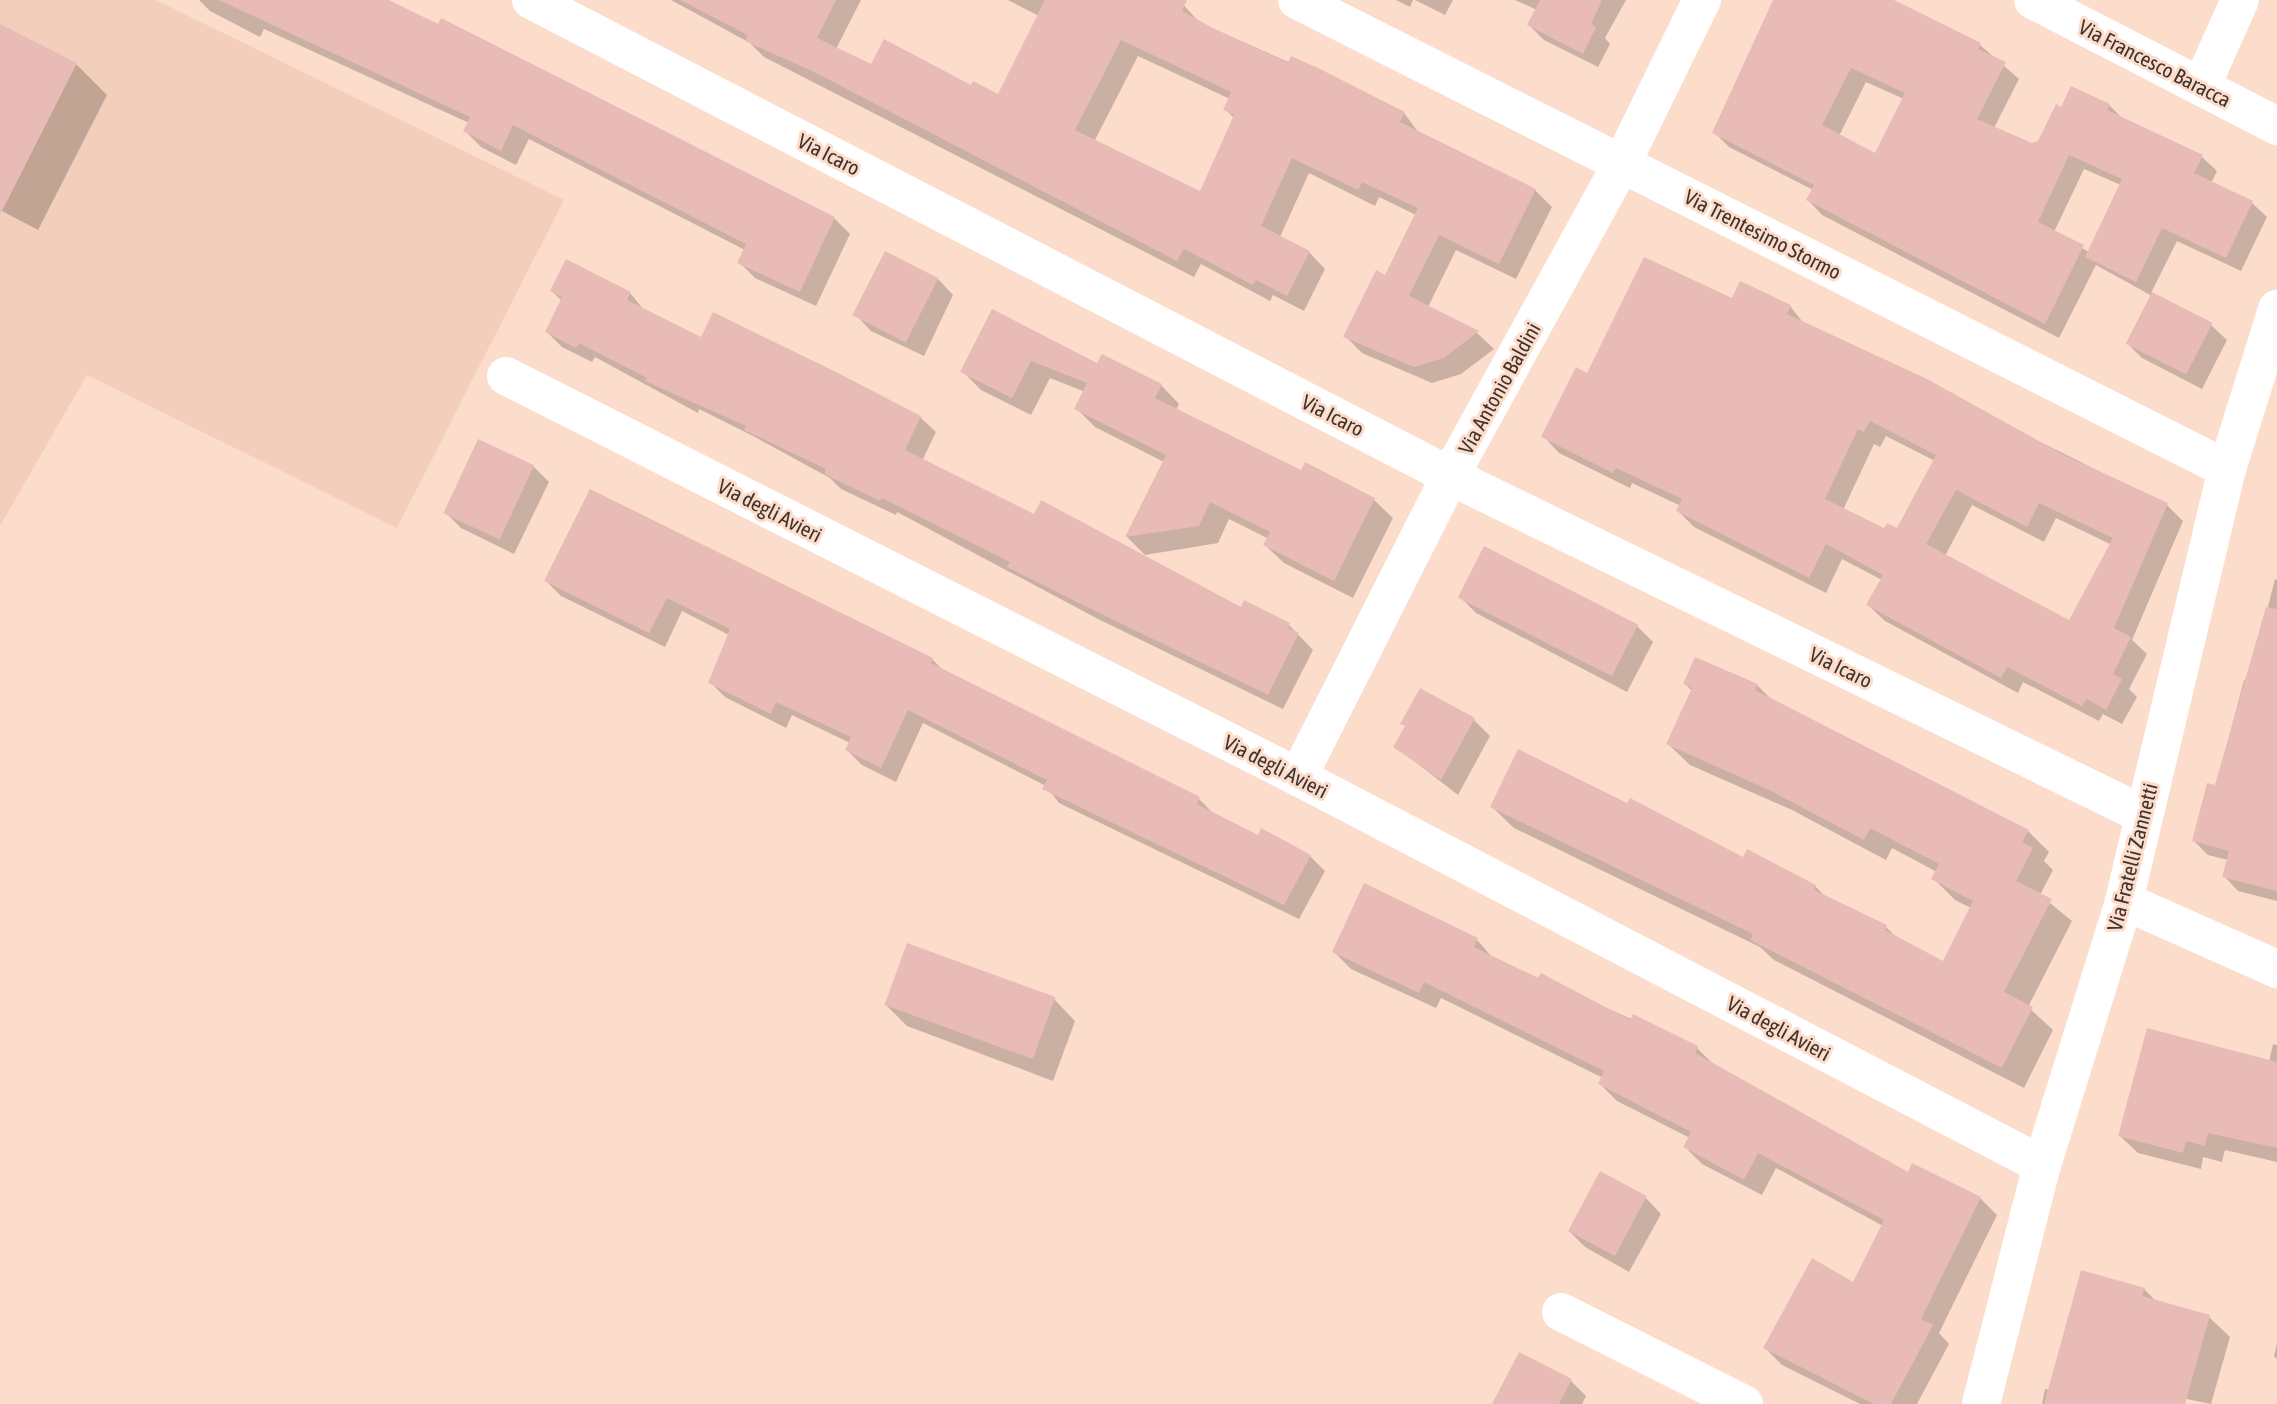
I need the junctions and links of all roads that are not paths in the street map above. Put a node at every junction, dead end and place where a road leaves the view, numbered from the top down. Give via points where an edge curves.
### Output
1 (531, 0) edge
2 (1297, 0) edge
3 (1702, 0) edge
4 (2033, 0) edge
5 (2241, 0) edge
6 (2201, 87) junction
7 (2277, 126) edge
8 (1622, 163) junction
9 (2277, 309) edge
10 (506, 376) dead end
11 (2227, 469) junction
12 (1450, 476) junction
13 (1298, 777) junction
14 (2142, 814) junction
15 (2124, 901) junction
16 (2277, 969) edge
17 (2042, 1165) junction
18 (1561, 1312) dead end
19 (1744, 1404) edge
20 (1981, 1404) edge

1 - 12 street, Via Icaro
2 - 8 street, Via Trentesimo Stormo
3 - 8 street, Via Antonio Baldini
4 - 6 street, Via Francesco Baracca
5 - 6 street
6 - 7 street, Via Francesco Baracca
8 - 11 street, Via Trentesimo Stormo
8 - 12 street, Via Antonio Baldini
9 - 11 street, Via Fratelli Zannetti
10 - 13 street, Via degli Avieri
11 - 14 street, Via Fratelli Zannetti
12 - 13 street, Via Antonio Baldini
12 - 14 street, Via Icaro
13 - 17 street, Via degli Avieri
14 - 15 street, Via Fratelli Zannetti
15 - 16 street
15 - 17 street, Via Fratelli Zannetti
17 - 20 street, Via Fratelli Zannetti
18 - 19 street

